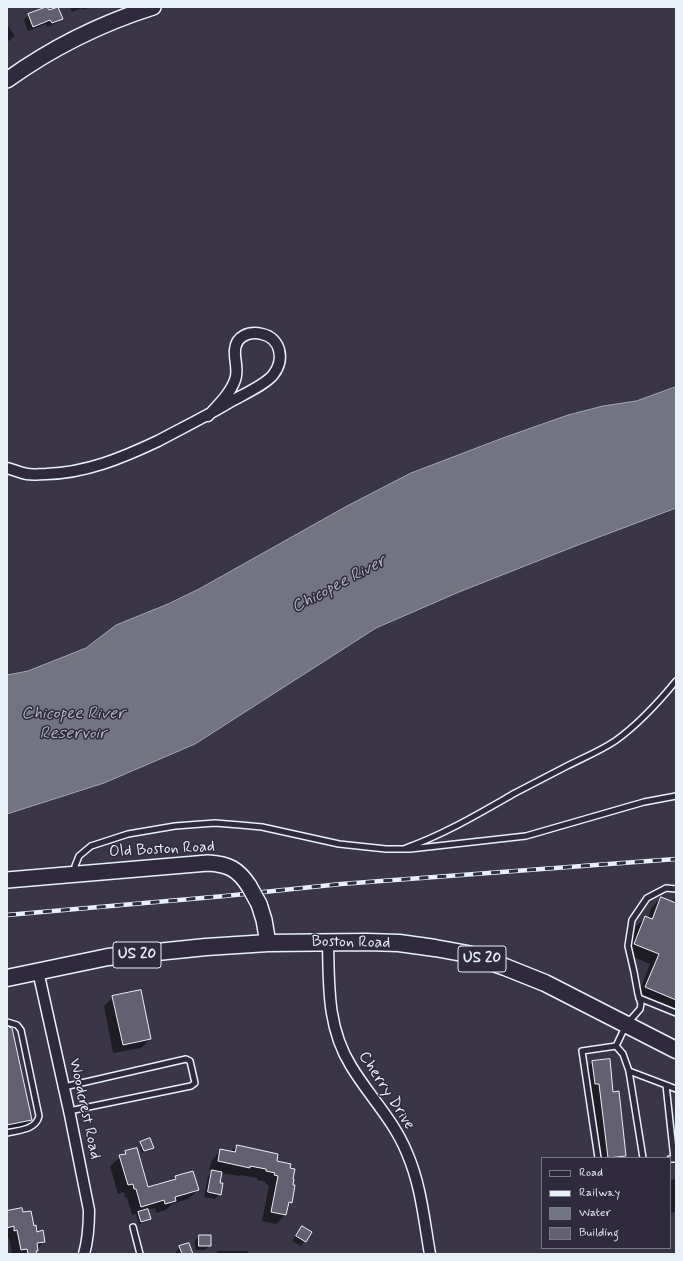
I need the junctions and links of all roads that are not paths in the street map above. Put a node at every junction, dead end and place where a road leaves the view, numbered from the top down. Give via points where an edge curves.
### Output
1 (153, 7) edge
2 (7, 80) edge
3 (208, 416) junction
4 (7, 468) edge
5 (676, 681) edge
6 (676, 796) edge
7 (402, 849) junction
8 (76, 873) junction
9 (7, 880) edge
10 (676, 889) edge
11 (328, 942) junction
12 (268, 943) junction
13 (38, 971) junction
14 (7, 978) edge
15 (639, 998) junction
16 (676, 1013) edge
17 (7, 1022) edge
18 (626, 1024) junction
19 (616, 1046) junction
20 (676, 1050) edge
21 (629, 1071) junction
22 (666, 1085) junction
23 (64, 1087) junction
24 (676, 1089) edge
25 (69, 1111) junction
26 (7, 1133) edge
27 (598, 1157) edge
28 (643, 1157) edge
29 (671, 1159) edge
30 (133, 1228) dead end
31 (84, 1254) edge
32 (140, 1254) edge
33 (430, 1254) edge

1 - 2 street via 86,32 44,55
3 - 3 street via 253,390 273,375 279,364 279,346 268,336 250,333 241,337 234,351 236,379 225,397
3 - 4 street via 136,452 102,465 59,474 28,474
5 - 7 lane via 650,711 615,741 425,841
6 - 7 lane via 644,802 526,836
7 - 8 lane via 339,844 240,824 194,824 128,834 91,846 79,856 75,866
8 - 9 street, Old Boston Road
8 - 12 street, Old Boston Road, bridge via 199,863 224,864 246,880 259,904
10 - 15 lane via 666,888 647,898 632,920 628,946
11 - 12 main road, Boston Road / US 20
11 - 18 main road, Boston Road / US 20 via 399,943 468,954 545,983
11 - 33 street, Cherry Drive via 330,1002 337,1035 351,1066 385,1113 407,1153 421,1197
12 - 13 main road, Boston Road / US 20 via 108,957
13 - 14 main road, Boston Road / US 20
13 - 23 street, Woodcrest Road
15 - 16 lane
15 - 18 lane via 640,1008
17 - 26 lane via 12,1022 21,1030 39,1116 30,1128
18 - 19 lane
18 - 20 main road, Boston Road / US 20
19 - 21 lane via 623,1054
19 - 27 lane via 582,1051
21 - 22 lane
21 - 28 lane
22 - 24 lane
22 - 29 lane via 674,1158
23 - 25 street, Woodcrest Road
23 - 25 lane via 186,1059 190,1061 195,1083 192,1086
25 - 31 street, Woodcrest Road via 89,1210
30 - 32 lane

